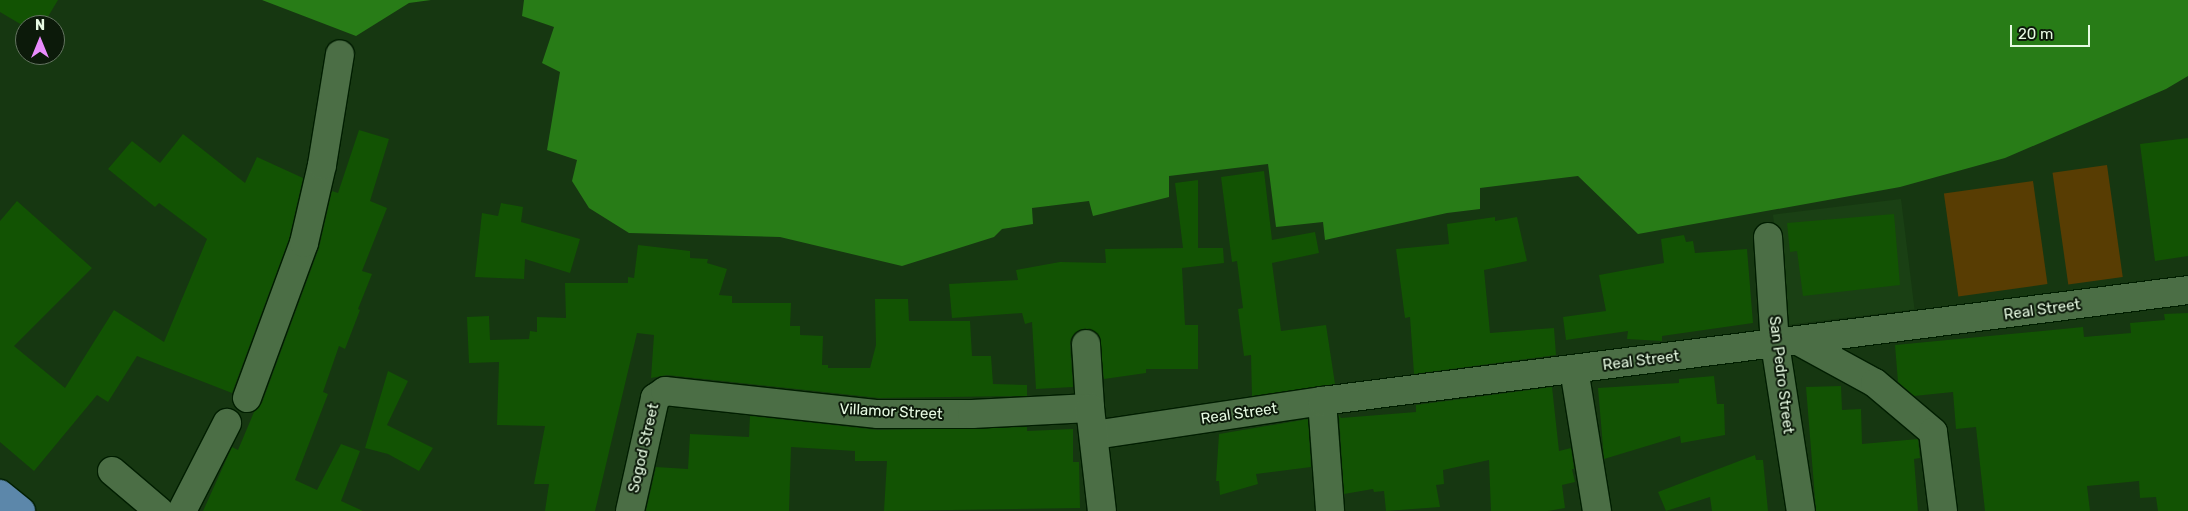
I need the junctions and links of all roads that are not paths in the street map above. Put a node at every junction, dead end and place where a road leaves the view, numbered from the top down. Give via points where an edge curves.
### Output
1 (340, 54) dead end
2 (1768, 238) dead end
3 (2188, 290) edge
4 (1787, 343) junction
5 (1086, 344) dead end
6 (1574, 369) junction
7 (665, 391) joint
8 (247, 398) dead end
9 (1322, 401) junction
10 (1090, 408) junction
11 (227, 423) dead end
12 (1094, 435) junction
13 (112, 471) dead end
14 (0, 494) edge
15 (21, 511) edge
16 (160, 511) edge
17 (182, 511) edge
18 (630, 511) edge
19 (1102, 511) edge
20 (1330, 511) edge
21 (1597, 511) edge
22 (1801, 511) edge
23 (1943, 511) edge

1 - 8 street via 322,165 304,243
2 - 4 street, San Pedro Street
3 - 4 street, Real Street
4 - 6 street, Real Street
4 - 22 street, San Pedro Street
4 - 23 street via 1875,383 1933,432
5 - 10 street
6 - 9 street, Real Street
6 - 21 street
7 - 10 street, Villamor Street via 878,414 972,414
7 - 18 street, Sogod Street via 654,398
9 - 12 street, Real Street
9 - 20 street
10 - 12 street
11 - 17 street
12 - 19 street
13 - 16 street
14 - 15 main road

